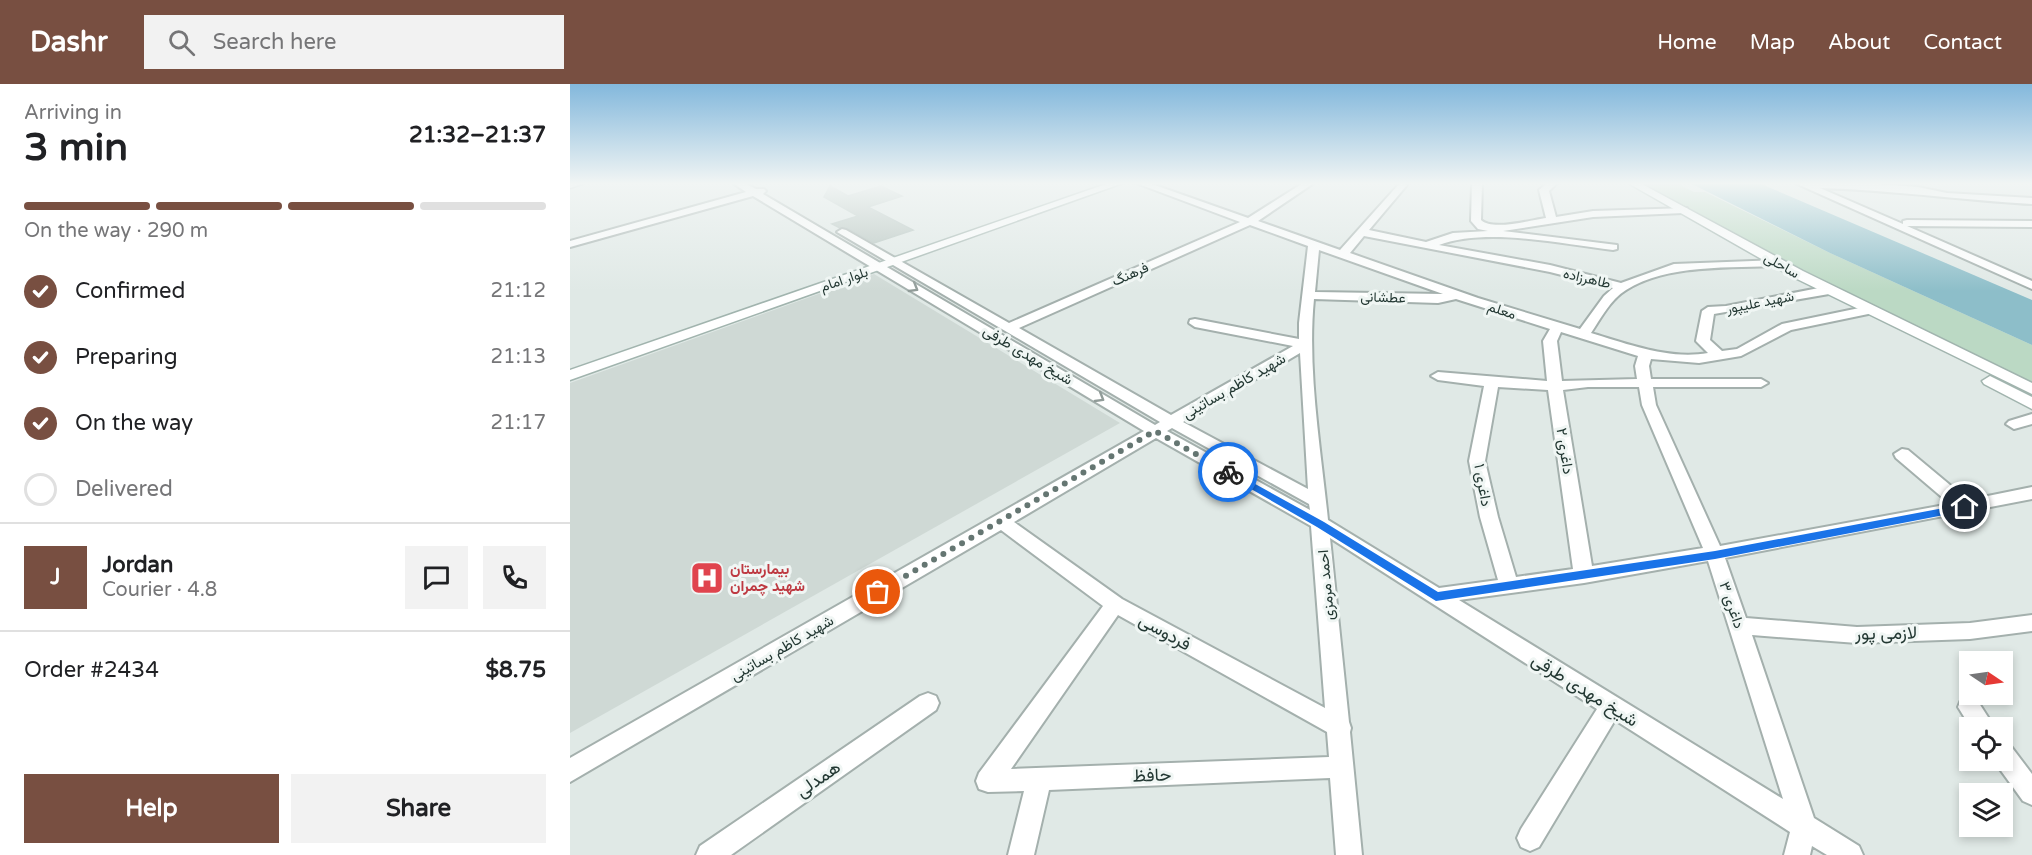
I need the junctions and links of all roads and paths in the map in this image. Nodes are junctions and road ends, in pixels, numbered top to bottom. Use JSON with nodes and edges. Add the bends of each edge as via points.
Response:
{"nodes":[{"id":1,"x":655,"y":219,"type":"edge"},
{"id":2,"x":810,"y":219,"type":"edge"},
{"id":3,"x":1001,"y":219,"type":"edge"},
{"id":4,"x":1011,"y":219,"type":"edge"},
{"id":5,"x":1244,"y":219,"type":"edge"},
{"id":6,"x":1253,"y":219,"type":"edge"},
{"id":7,"x":1373,"y":219,"type":"edge"},
{"id":8,"x":1476,"y":219,"type":"edge"},
{"id":9,"x":1564,"y":219,"type":"edge"},
{"id":10,"x":1699,"y":219,"type":"edge"},
{"id":11,"x":1886,"y":219,"type":"edge"},
{"id":12,"x":1897,"y":219,"type":"edge"},
{"id":13,"x":1250,"y":221,"type":"junction"},
{"id":14,"x":1552,"y":221,"type":"joint"},
{"id":15,"x":1907,"y":223,"type":"junction"},
{"id":16,"x":2032,"y":224,"type":"edge"},
{"id":17,"x":1362,"y":232,"type":"junction"},
{"id":18,"x":1500,"y":233,"type":"junction"},
{"id":19,"x":1314,"y":243,"type":"junction"},
{"id":20,"x":570,"y":244,"type":"edge"},
{"id":21,"x":1427,"y":246,"type":"junction"},
{"id":22,"x":1613,"y":247,"type":"dead end"},
{"id":23,"x":1343,"y":254,"type":"junction"},
{"id":24,"x":1490,"y":260,"type":"junction"},
{"id":25,"x":882,"y":262,"type":"junction"},
{"id":26,"x":1779,"y":263,"type":"junction"},
{"id":27,"x":2032,"y":276,"type":"edge"},
{"id":28,"x":2032,"y":285,"type":"edge"},
{"id":29,"x":1622,"y":287,"type":"junction"},
{"id":30,"x":1829,"y":290,"type":"junction"},
{"id":31,"x":1308,"y":295,"type":"junction"},
{"id":32,"x":1458,"y":295,"type":"junction"},
{"id":33,"x":1869,"y":310,"type":"junction"},
{"id":34,"x":1195,"y":323,"type":"dead end"},
{"id":35,"x":1009,"y":328,"type":"junction"},
{"id":36,"x":1557,"y":328,"type":"junction"},
{"id":37,"x":1582,"y":336,"type":"junction"},
{"id":38,"x":1306,"y":344,"type":"junction"},
{"id":39,"x":1646,"y":354,"type":"junction"},
{"id":40,"x":1719,"y":356,"type":"junction"},
{"id":41,"x":570,"y":365,"type":"edge"},
{"id":42,"x":570,"y":375,"type":"edge"},
{"id":43,"x":1438,"y":376,"type":"dead end"},
{"id":44,"x":1492,"y":382,"type":"junction"},
{"id":45,"x":1645,"y":382,"type":"junction"},
{"id":46,"x":1761,"y":383,"type":"dead end"},
{"id":47,"x":1555,"y":386,"type":"junction"},
{"id":48,"x":2032,"y":389,"type":"edge"},
{"id":49,"x":2032,"y":404,"type":"edge"},
{"id":50,"x":2032,"y":419,"type":"edge"},
{"id":51,"x":1172,"y":422,"type":"junction"},
{"id":52,"x":2014,"y":424,"type":"dead end"},
{"id":53,"x":1155,"y":431,"type":"junction"},
{"id":54,"x":1902,"y":454,"type":"dead end"},
{"id":55,"x":2032,"y":493,"type":"edge"},
{"id":56,"x":1319,"y":502,"type":"junction"},
{"id":57,"x":1965,"y":507,"type":"junction"},
{"id":58,"x":1000,"y":521,"type":"junction"},
{"id":59,"x":1321,"y":524,"type":"junction"},
{"id":60,"x":1715,"y":555,"type":"junction"},
{"id":61,"x":1584,"y":576,"type":"junction"},
{"id":62,"x":1509,"y":586,"type":"junction"},
{"id":63,"x":1436,"y":596,"type":"junction"},
{"id":64,"x":1114,"y":604,"type":"junction"},
{"id":65,"x":2032,"y":623,"type":"edge"},
{"id":66,"x":1740,"y":626,"type":"junction"},
{"id":67,"x":928,"y":703,"type":"dead end"},
{"id":68,"x":1611,"y":706,"type":"junction"},
{"id":69,"x":1969,"y":707,"type":"dead end"},
{"id":70,"x":1976,"y":717,"type":"edge"},
{"id":71,"x":1340,"y":728,"type":"junction"},
{"id":72,"x":1343,"y":767,"type":"junction"},
{"id":73,"x":2013,"y":768,"type":"edge"},
{"id":74,"x":570,"y":771,"type":"edge"},
{"id":75,"x":1039,"y":779,"type":"junction"},
{"id":76,"x":2032,"y":793,"type":"edge"},
{"id":77,"x":1804,"y":826,"type":"junction"},
{"id":78,"x":1530,"y":838,"type":"dead end"},
{"id":79,"x":709,"y":855,"type":"edge"},
{"id":80,"x":1021,"y":855,"type":"edge"},
{"id":81,"x":1349,"y":855,"type":"edge"},
{"id":82,"x":1797,"y":855,"type":"edge"},
{"id":83,"x":1850,"y":855,"type":"edge"}],
"edges":[{"from":1,"to":20,"type":"street"},
{"from":2,"to":25,"type":"street","name":"شیخ مهدی طرفی"},
{"from":3,"to":25,"type":"main road","name":"بلوار امام"},
{"from":4,"to":25,"type":"main road","name":"بلوار امام"},
{"from":5,"to":13,"type":"street","name":"معلم"},
{"from":6,"to":13,"type":"street","name":"فرهنگ"},
{"from":7,"to":17,"type":"street"},
{"from":8,"to":18,"type":"street","via":[[1482,227]]},
{"from":9,"to":14,"type":"street"},
{"from":10,"to":26,"type":"main road","name":"ساحلی"},
{"from":11,"to":28,"type":"street"},
{"from":12,"to":15,"type":"street"},
{"from":13,"to":19,"type":"street","name":"معلم"},
{"from":13,"to":35,"type":"street","name":"فرهنگ"},
{"from":14,"to":18,"type":"street"},
{"from":15,"to":16,"type":"street"},
{"from":15,"to":27,"type":"street"},
{"from":17,"to":21,"type":"street","name":"طاهرزاده"},
{"from":17,"to":23,"type":"street"},
{"from":18,"to":21,"type":"street","name":"طاهرزاده","via":[[1453,236]]},
{"from":18,"to":22,"type":"street","name":"طاهرزاده"},
{"from":18,"to":24,"type":"street"},
{"from":19,"to":23,"type":"street","name":"معلم"},
{"from":19,"to":31,"type":"street","name":"احمد مرمزی"},
{"from":21,"to":24,"type":"street","name":"طاهرزاده"},
{"from":23,"to":32,"type":"street","name":"معلم"},
{"from":24,"to":29,"type":"street","name":"طاهرزاده","via":[[1589,277]]},
{"from":25,"to":35,"type":"street","name":"شیخ مهدی طرفی"},
{"from":25,"to":41,"type":"main road","name":"بلوار امام"},
{"from":25,"to":42,"type":"main road","name":"بلوار امام"},
{"from":25,"to":53,"type":"street","name":"شیخ مهدی طرفی","one_way":true},
{"from":26,"to":29,"type":"street","via":[[1674,267]]},
{"from":26,"to":30,"type":"main road","name":"ساحلی"},
{"from":29,"to":37,"type":"street","name":"طاهرزاده","via":[[1608,299]]},
{"from":30,"to":33,"type":"main road","name":"ساحلی"},
{"from":30,"to":40,"type":"street","name":"شهید علیپور","via":[[1708,311],[1703,341]]},
{"from":31,"to":32,"type":"street","name":"عطشانی","via":[[1438,299]]},
{"from":31,"to":38,"type":"street","name":"احمد مرمزی"},
{"from":32,"to":36,"type":"street","name":"معلم"},
{"from":33,"to":40,"type":"street","name":"معلم","via":[[1787,327],[1741,352]]},
{"from":33,"to":48,"type":"main road","name":"ساحلی"},
{"from":33,"to":49,"type":"main road","name":"ساحلی","via":[[1871,322],[1947,357]]},
{"from":34,"to":38,"type":"street"},
{"from":35,"to":51,"type":"street","name":"شیخ مهدی طرفی"},
{"from":36,"to":37,"type":"street","name":"معلم"},
{"from":36,"to":47,"type":"street","name":"داغری ۲","via":[[1550,341]]},
{"from":37,"to":39,"type":"street","name":"معلم"},
{"from":38,"to":51,"type":"street","name":"شهید کاظم بساتینی"},
{"from":38,"to":56,"type":"street","name":"احمد مرمزی"},
{"from":39,"to":40,"type":"street","name":"معلم","via":[[1699,359]]},
{"from":39,"to":45,"type":"street","name":"داغری ۳","via":[[1642,366]]},
{"from":43,"to":44,"type":"street"},
{"from":44,"to":47,"type":"street"},
{"from":44,"to":62,"type":"street","name":"داغری ۱","via":[[1477,461]]},
{"from":45,"to":46,"type":"street"},
{"from":45,"to":47,"type":"street"},
{"from":45,"to":60,"type":"street","name":"داغری ۳","via":[[1649,405]]},
{"from":47,"to":61,"type":"street","name":"داغری ۲"},
{"from":50,"to":52,"type":"street"},
{"from":51,"to":53,"type":"street","name":"شهید کاظم بساتینی"},
{"from":51,"to":56,"type":"street","name":"شیخ مهدی طرفی"},
{"from":53,"to":58,"type":"street","name":"شهید کاظم بساتینی"},
{"from":53,"to":59,"type":"street","name":"شیخ مهدی طرفی"},
{"from":54,"to":57,"type":"street"},
{"from":55,"to":57,"type":"street"},
{"from":56,"to":59,"type":"street","name":"احمد مرمزی"},
{"from":57,"to":60,"type":"street"},
{"from":58,"to":64,"type":"street","name":"فردوسی"},
{"from":58,"to":74,"type":"street","name":"شهید کاظم بساتینی"},
{"from":59,"to":63,"type":"street","name":"شیخ مهدی طرقی"},
{"from":59,"to":71,"type":"street","name":"احمد مرمزی"},
{"from":60,"to":61,"type":"street"},
{"from":60,"to":66,"type":"street","name":"داغری ۳"},
{"from":61,"to":62,"type":"street"},
{"from":62,"to":63,"type":"street"},
{"from":63,"to":68,"type":"street","name":"شیخ مهدی طرقی"},
{"from":64,"to":71,"type":"street","name":"فردوسی"},
{"from":64,"to":75,"type":"street","name":"حافظ","via":[[988,781]]},
{"from":65,"to":66,"type":"street","name":"لازمی پور","via":[[1970,631],[1857,635]]},
{"from":66,"to":77,"type":"street","name":"داغری ۳"},
{"from":67,"to":79,"type":"street","name":"همدلی"},
{"from":68,"to":77,"type":"street","name":"شیخ مهدی طرقی"},
{"from":68,"to":78,"type":"street"},
{"from":69,"to":70,"type":"street"},
{"from":71,"to":72,"type":"street","name":"احمد مرمزی"},
{"from":72,"to":75,"type":"street","name":"حافظ"},
{"from":72,"to":81,"type":"street","name":"احمد مرمزی"},
{"from":73,"to":76,"type":"street"},
{"from":75,"to":80,"type":"street"},
{"from":77,"to":82,"type":"street"},
{"from":77,"to":83,"type":"street","name":"شیخ مهدی طرقی"}]}
